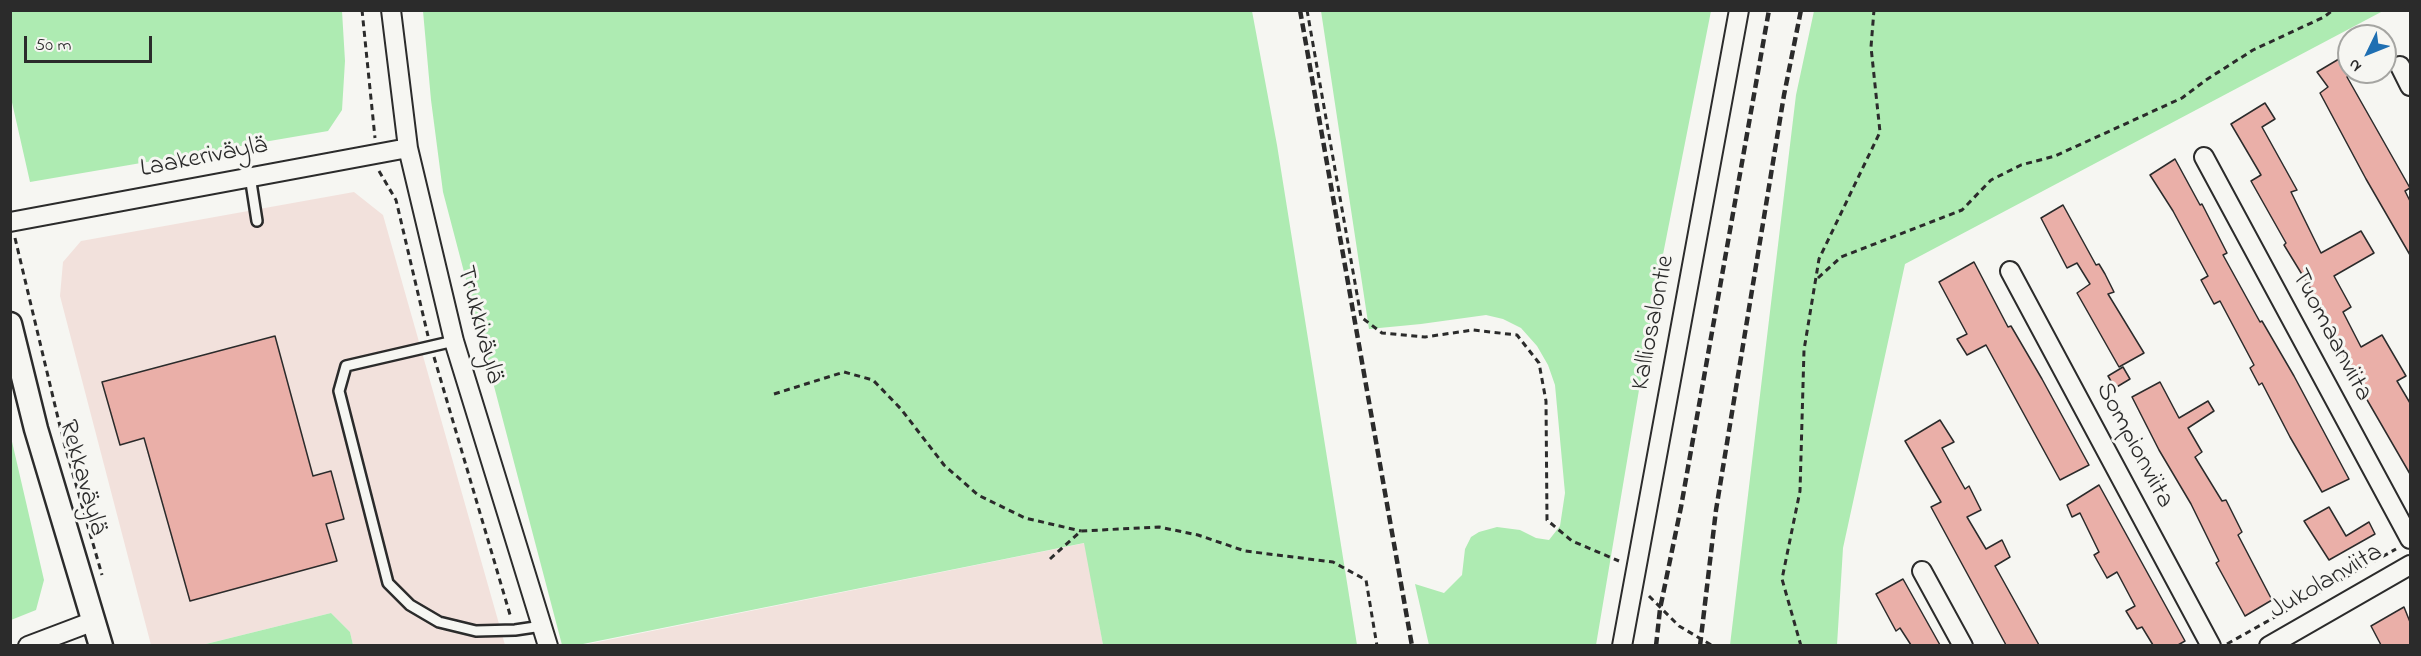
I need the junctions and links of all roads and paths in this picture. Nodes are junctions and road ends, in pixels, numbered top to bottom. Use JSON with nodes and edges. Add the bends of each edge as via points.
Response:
{"nodes":[{"id":1,"x":362,"y":10,"type":"edge"},
{"id":2,"x":391,"y":10,"type":"edge"},
{"id":3,"x":1307,"y":10,"type":"edge"},
{"id":4,"x":1739,"y":10,"type":"edge"},
{"id":5,"x":1874,"y":10,"type":"edge"},
{"id":6,"x":2333,"y":10,"type":"edge"},
{"id":7,"x":2400,"y":66,"type":"dead end"},
{"id":8,"x":2410,"y":86,"type":"edge"},
{"id":9,"x":408,"y":148,"type":"junction"},
{"id":10,"x":377,"y":152,"type":"junction"},
{"id":11,"x":2204,"y":158,"type":"dead end"},
{"id":12,"x":250,"y":176,"type":"junction"},
{"id":13,"x":257,"y":221,"type":"dead end"},
{"id":14,"x":11,"y":222,"type":"edge"},
{"id":15,"x":2010,"y":271,"type":"dead end"},
{"id":16,"x":1816,"y":279,"type":"junction"},
{"id":17,"x":10,"y":324,"type":"edge"},
{"id":18,"x":454,"y":341,"type":"junction"},
{"id":19,"x":431,"y":347,"type":"junction"},
{"id":20,"x":774,"y":394,"type":"dead end"},
{"id":21,"x":1081,"y":531,"type":"junction"},
{"id":22,"x":2405,"y":543,"type":"edge"},
{"id":23,"x":1050,"y":559,"type":"dead end"},
{"id":24,"x":2410,"y":565,"type":"edge"},
{"id":25,"x":1635,"y":568,"type":"junction"},
{"id":26,"x":1923,"y":571,"type":"dead end"},
{"id":27,"x":105,"y":584,"type":"dead end"},
{"id":28,"x":94,"y":621,"type":"junction"},
{"id":29,"x":542,"y":626,"type":"junction"},
{"id":30,"x":515,"y":630,"type":"junction"},
{"id":31,"x":28,"y":645,"type":"edge"},
{"id":32,"x":101,"y":645,"type":"edge"},
{"id":33,"x":548,"y":645,"type":"edge"},
{"id":34,"x":1377,"y":645,"type":"edge"},
{"id":35,"x":1622,"y":645,"type":"edge"},
{"id":36,"x":1713,"y":645,"type":"edge"},
{"id":37,"x":1801,"y":645,"type":"edge"},
{"id":38,"x":1963,"y":645,"type":"edge"},
{"id":39,"x":2211,"y":645,"type":"edge"},
{"id":40,"x":2224,"y":645,"type":"edge"},
{"id":41,"x":2269,"y":645,"type":"edge"}],
"edges":[{"from":1,"to":10,"type":"path"},
{"from":2,"to":9,"type":"street","name":"Trukkiväylä"},
{"from":3,"to":25,"type":"path","via":[[1361,317],[1382,333],[1425,337],[1473,330],[1517,335],[1539,363],[1546,401],[1547,520],[1572,541]]},
{"from":4,"to":25,"type":"street","name":"Kalliosalontie"},
{"from":5,"to":16,"type":"path","via":[[1871,47],[1880,132],[1819,259]]},
{"from":6,"to":16,"type":"path","via":[[2253,50],[2182,98],[2055,156],[2021,165],[1991,180],[1962,210],[1841,257]]},
{"from":7,"to":8,"type":"street"},
{"from":9,"to":10,"type":"street","name":"Laakeriväylä"},
{"from":9,"to":18,"type":"street","name":"Trukkiväylä"},
{"from":10,"to":12,"type":"street","name":"Laakeriväylä"},
{"from":10,"to":19,"type":"path","via":[[380,176],[396,200]]},
{"from":11,"to":22,"type":"street","name":"Tuomaanviita"},
{"from":12,"to":13,"type":"lane"},
{"from":12,"to":14,"type":"street","name":"Laakeriväylä"},
{"from":14,"to":27,"type":"path","via":[[63,439]]},
{"from":15,"to":39,"type":"street","name":"Sompionviita"},
{"from":16,"to":37,"type":"path","via":[[1804,350],[1800,491],[1782,579]]},
{"from":17,"to":28,"type":"street","name":"Rekkaväylä","via":[[36,429]]},
{"from":18,"to":19,"type":"lane"},
{"from":18,"to":29,"type":"street","name":"Trukkiväylä"},
{"from":19,"to":30,"type":"path"},
{"from":19,"to":30,"type":"lane","via":[[346,366],[339,391],[388,583],[410,605],[439,622],[476,631]]},
{"from":20,"to":21,"type":"path","via":[[844,372],[873,380],[944,465],[978,495],[1025,518]]},
{"from":21,"to":23,"type":"path"},
{"from":21,"to":34,"type":"path","via":[[1159,527],[1245,550],[1334,562],[1366,580]]},
{"from":22,"to":40,"type":"path"},
{"from":24,"to":41,"type":"street","name":"Jukolanviita"},
{"from":25,"to":35,"type":"street","name":"Kalliosalontie"},
{"from":25,"to":36,"type":"path","via":[[1660,609],[1679,626]]},
{"from":26,"to":38,"type":"street"},
{"from":28,"to":31,"type":"street"},
{"from":28,"to":32,"type":"street","name":"Rekkaväylä"},
{"from":29,"to":30,"type":"lane"},
{"from":29,"to":33,"type":"street","name":"Trukkiväylä"}]}
